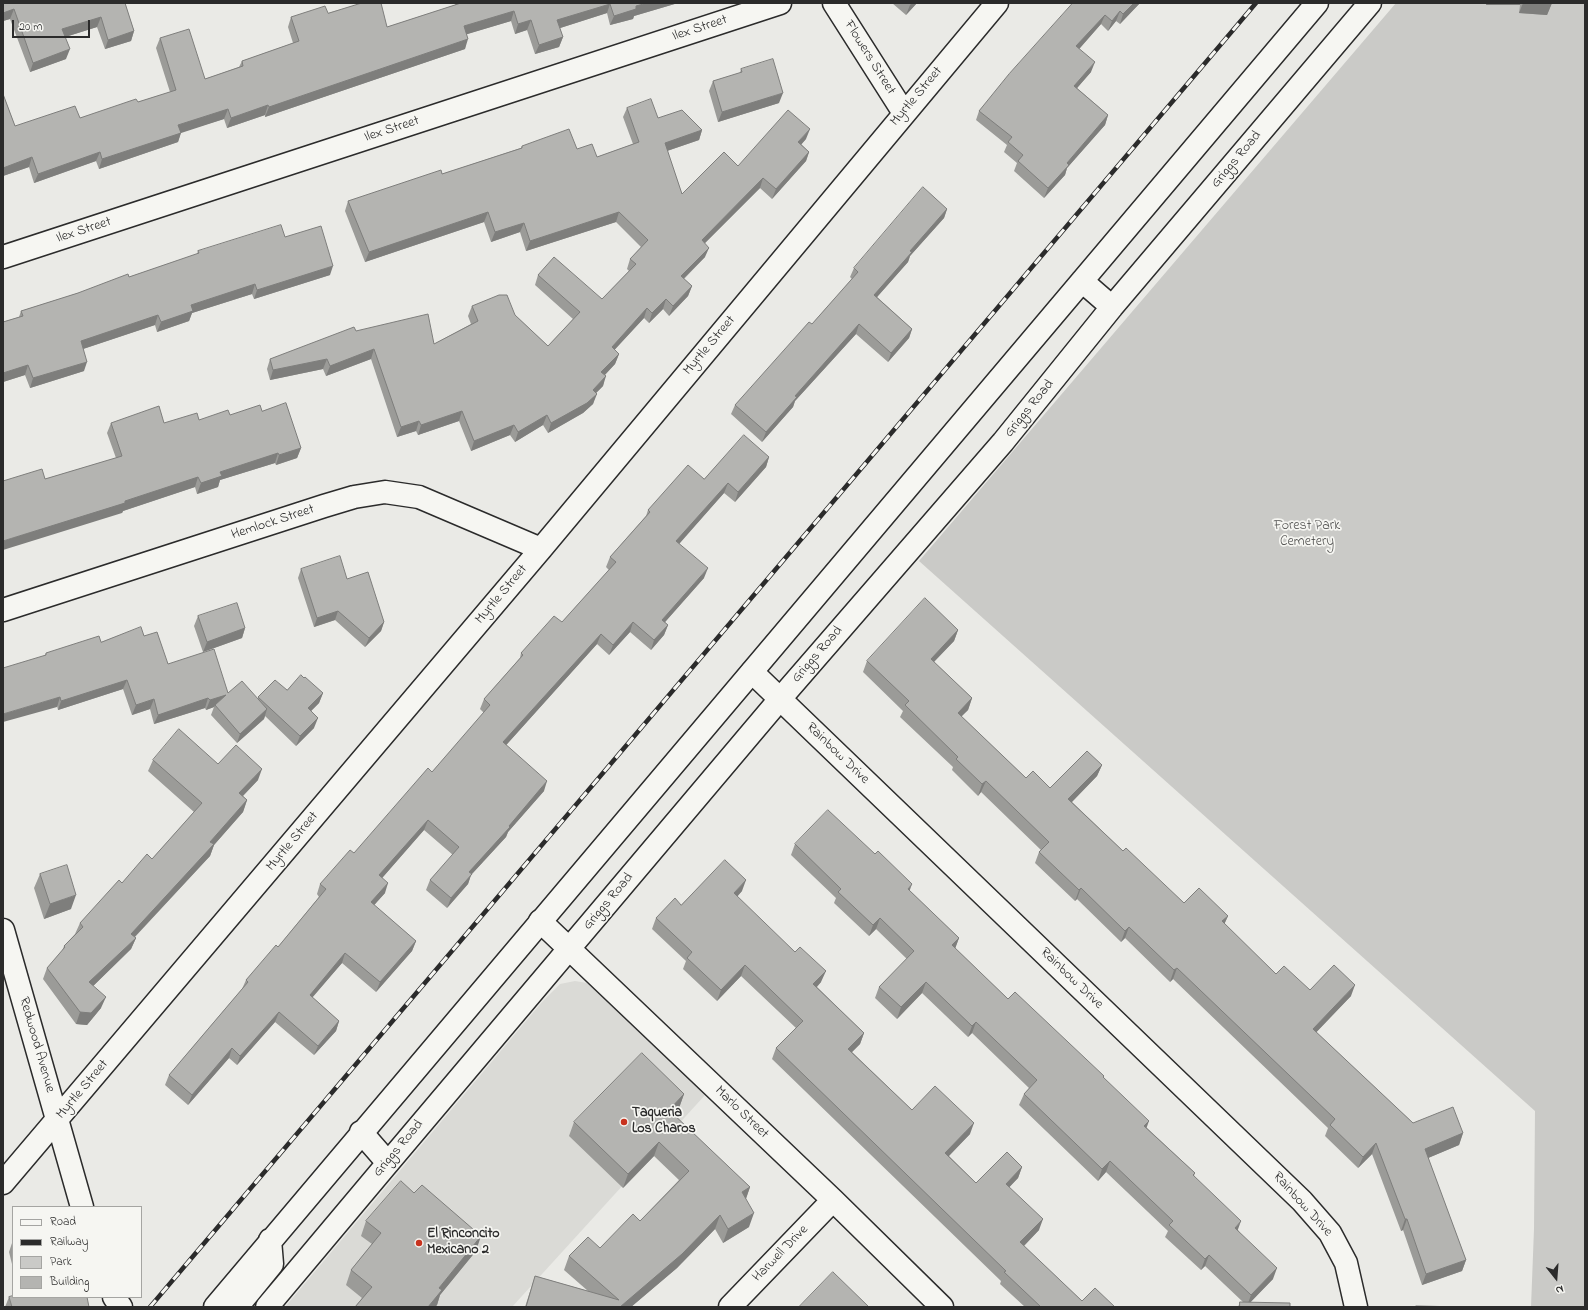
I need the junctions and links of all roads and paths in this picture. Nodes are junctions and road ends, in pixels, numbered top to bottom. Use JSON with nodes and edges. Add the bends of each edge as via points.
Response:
{"nodes":[{"id":1,"x":780,"y":3,"type":"edge"},
{"id":2,"x":834,"y":3,"type":"edge"},
{"id":3,"x":997,"y":3,"type":"edge"},
{"id":4,"x":1317,"y":3,"type":"edge"},
{"id":5,"x":1370,"y":3,"type":"edge"},
{"id":6,"x":904,"y":113,"type":"junction"},
{"id":7,"x":3,"y":257,"type":"edge"},
{"id":8,"x":1082,"y":281,"type":"junction"},
{"id":9,"x":1112,"y":307,"type":"junction"},
{"id":10,"x":541,"y":549,"type":"junction"},
{"id":11,"x":3,"y":610,"type":"edge"},
{"id":12,"x":752,"y":672,"type":"junction"},
{"id":13,"x":780,"y":699,"type":"junction"},
{"id":14,"x":540,"y":921,"type":"junction"},
{"id":15,"x":3,"y":930,"type":"edge"},
{"id":16,"x":569,"y":949,"type":"junction"},
{"id":17,"x":57,"y":1120,"type":"junction"},
{"id":18,"x":361,"y":1132,"type":"junction"},
{"id":19,"x":388,"y":1162,"type":"junction"},
{"id":20,"x":3,"y":1183,"type":"edge"},
{"id":21,"x":833,"y":1200,"type":"junction"},
{"id":22,"x":82,"y":1206,"type":"edge"},
{"id":23,"x":270,"y":1240,"type":"junction"},
{"id":24,"x":115,"y":1298,"type":"edge"},
{"id":25,"x":121,"y":1307,"type":"edge"},
{"id":26,"x":214,"y":1307,"type":"edge"},
{"id":27,"x":237,"y":1307,"type":"edge"},
{"id":28,"x":267,"y":1307,"type":"edge"},
{"id":29,"x":730,"y":1307,"type":"edge"},
{"id":30,"x":942,"y":1307,"type":"edge"},
{"id":31,"x":1356,"y":1307,"type":"edge"}],
"edges":[{"from":1,"to":7,"type":"street","name":"Ilex Street"},
{"from":2,"to":6,"type":"street","name":"Flowers Street"},
{"from":3,"to":6,"type":"street","name":"Myrtle Street"},
{"from":4,"to":8,"type":"street"},
{"from":5,"to":9,"type":"street","name":"Griggs Road"},
{"from":6,"to":10,"type":"street","name":"Myrtle Street"},
{"from":8,"to":9,"type":"street"},
{"from":8,"to":12,"type":"street"},
{"from":9,"to":13,"type":"street","name":"Griggs Road","via":[[1004,442]]},
{"from":10,"to":11,"type":"street","name":"Hemlock Street","via":[[419,497],[385,492],[354,497],[324,506]]},
{"from":10,"to":17,"type":"street","name":"Myrtle Street"},
{"from":12,"to":13,"type":"street","name":"Rainbow Drive"},
{"from":12,"to":14,"type":"street"},
{"from":13,"to":16,"type":"street","name":"Griggs Road"},
{"from":13,"to":31,"type":"street","name":"Rainbow Drive","via":[[1302,1201],[1330,1233],[1346,1263]]},
{"from":14,"to":16,"type":"street","name":"Marlo Street"},
{"from":14,"to":18,"type":"street"},
{"from":15,"to":17,"type":"street","name":"Redwood Avenue"},
{"from":16,"to":19,"type":"street","name":"Griggs Road"},
{"from":16,"to":21,"type":"street","name":"Marlo Street"},
{"from":17,"to":20,"type":"street","name":"Myrtle Street"},
{"from":17,"to":22,"type":"street","name":"Redwood Avenue"},
{"from":18,"to":19,"type":"street"},
{"from":18,"to":23,"type":"street"},
{"from":19,"to":28,"type":"street","name":"Griggs Road"},
{"from":21,"to":29,"type":"street","name":"Harwell Drive"},
{"from":21,"to":30,"type":"street","name":"Marlo Street"},
{"from":23,"to":26,"type":"street"},
{"from":23,"to":27,"type":"street","via":[[272,1264]]},
{"from":24,"to":25,"type":"street"}]}
